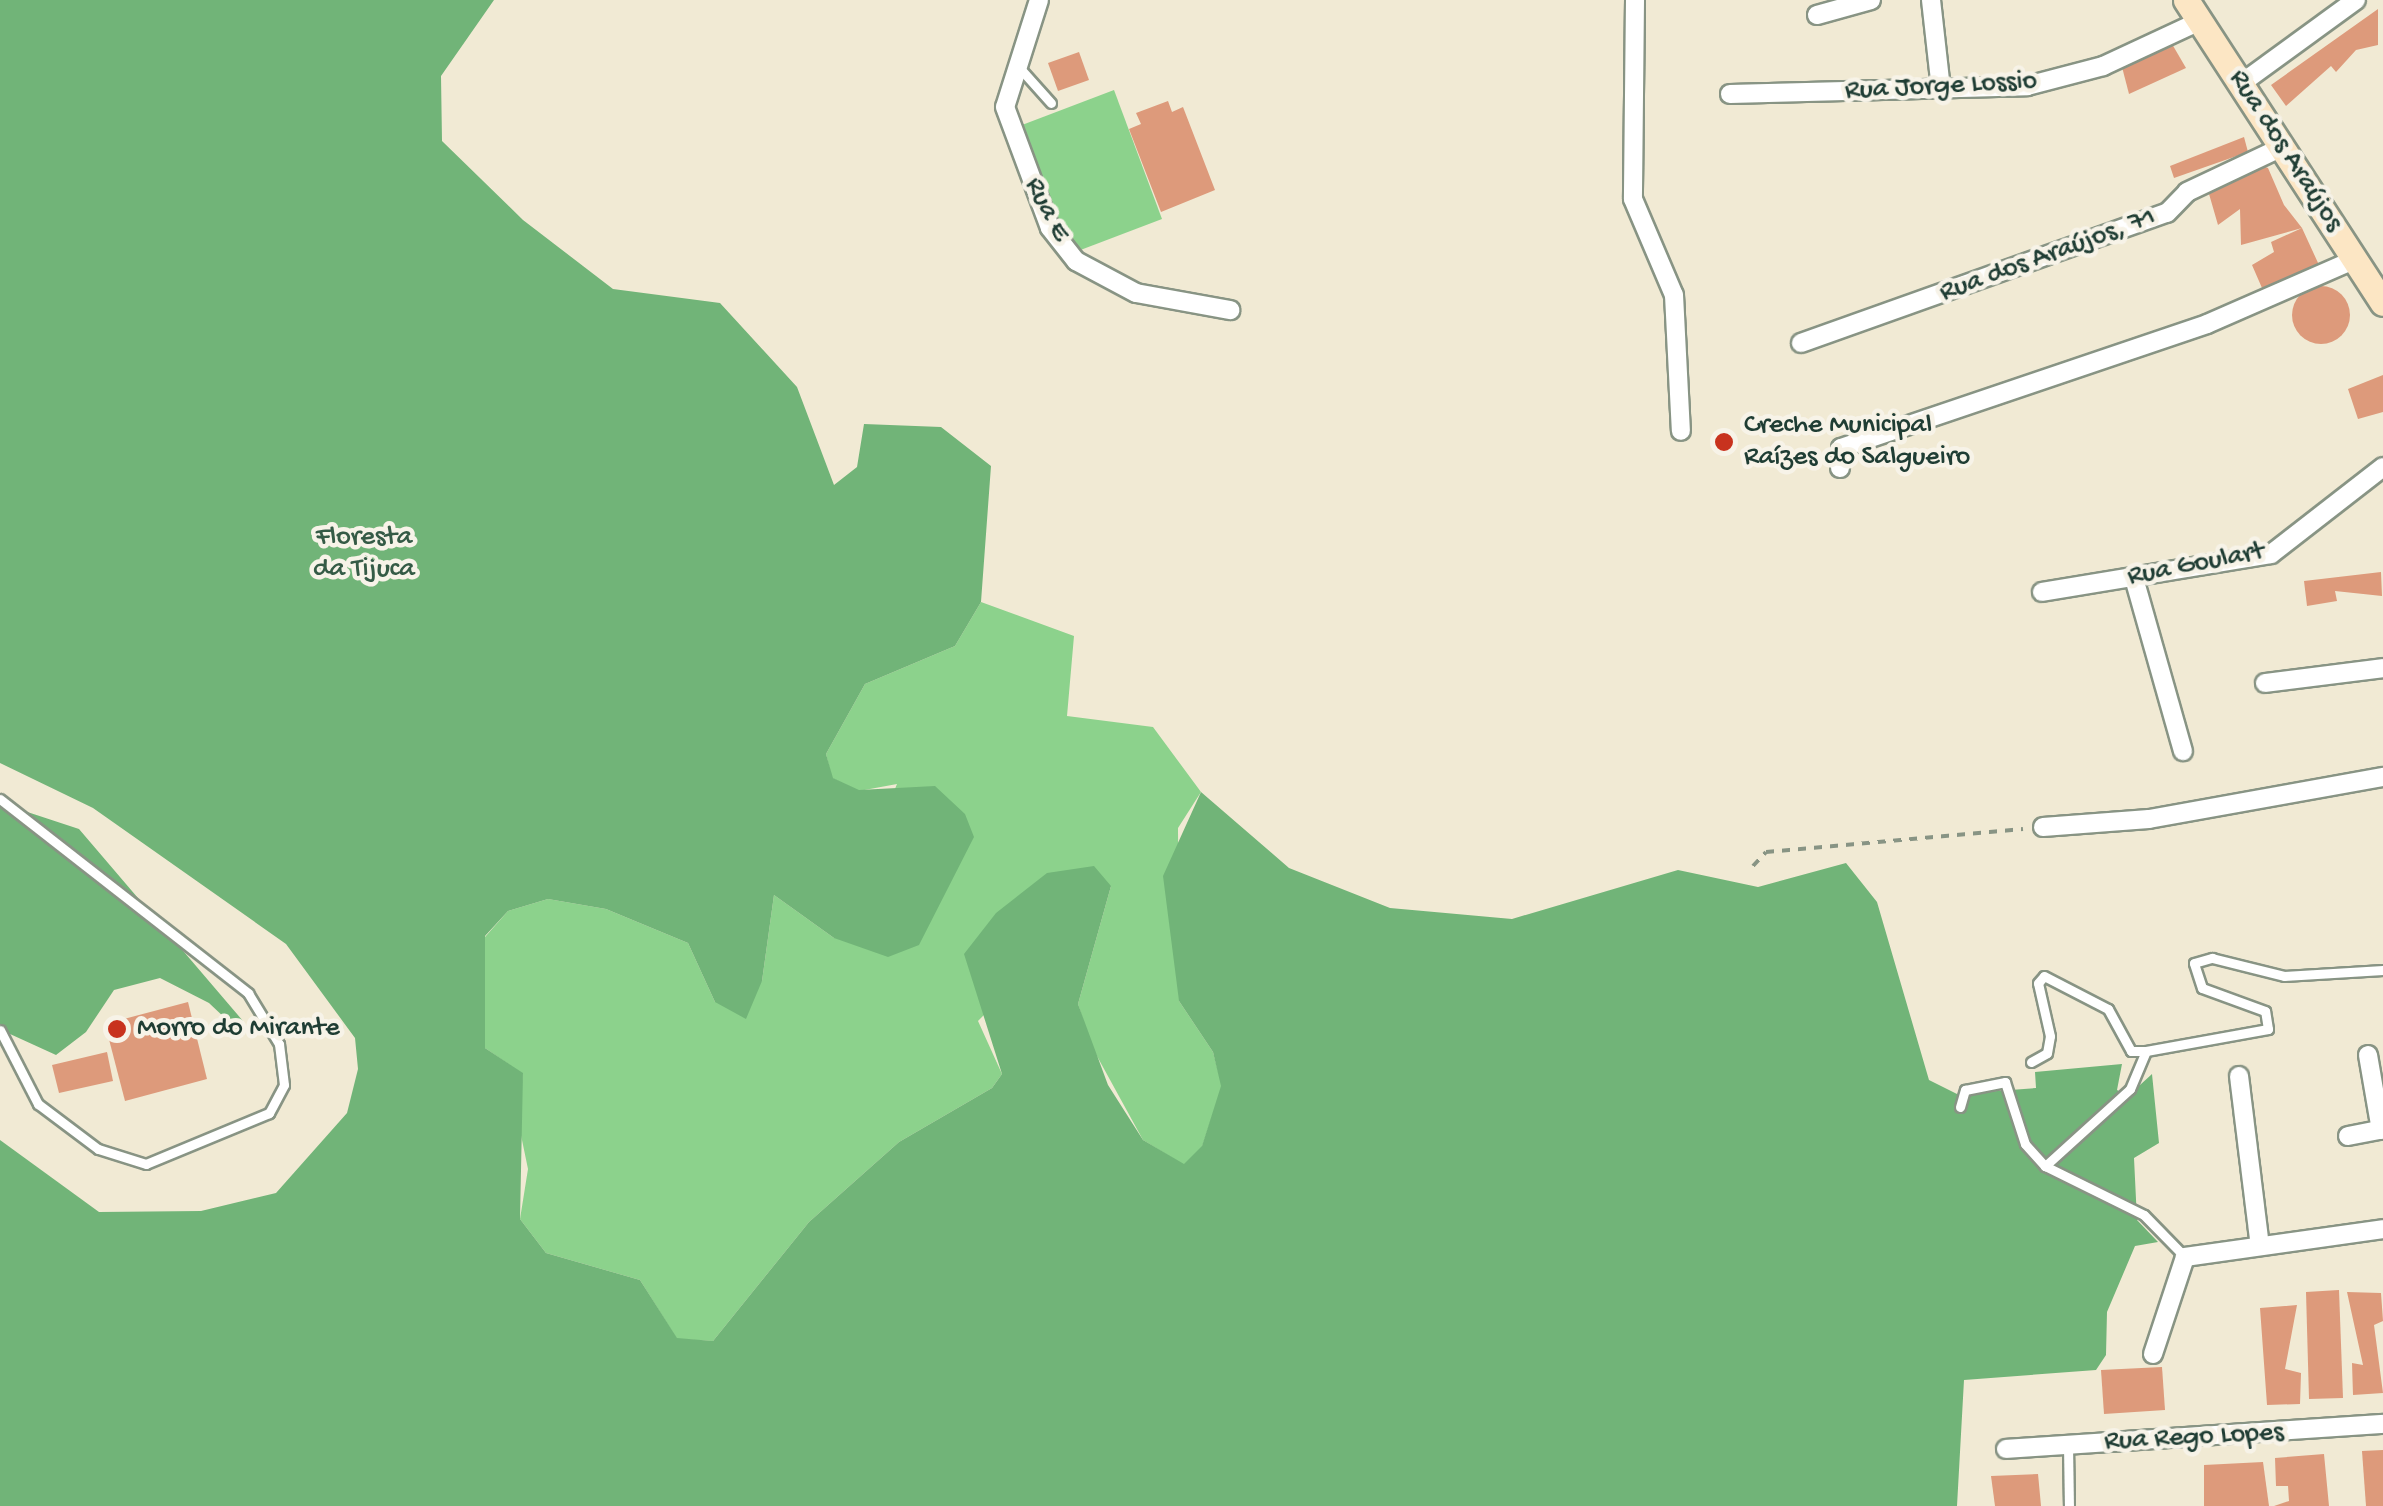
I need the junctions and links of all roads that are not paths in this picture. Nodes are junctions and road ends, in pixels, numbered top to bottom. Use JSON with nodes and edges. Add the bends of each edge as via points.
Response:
{"nodes":[{"id":1,"x":1039,"y":0,"type":"edge"},
{"id":2,"x":1634,"y":0,"type":"edge"},
{"id":3,"x":1871,"y":0,"type":"edge"},
{"id":4,"x":1931,"y":0,"type":"edge"},
{"id":5,"x":2356,"y":0,"type":"edge"},
{"id":6,"x":2193,"y":10,"type":"edge"},
{"id":7,"x":1817,"y":15,"type":"dead end"},
{"id":8,"x":1015,"y":64,"type":"junction"},
{"id":9,"x":2242,"y":83,"type":"junction"},
{"id":10,"x":1941,"y":89,"type":"junction"},
{"id":11,"x":1730,"y":94,"type":"dead end"},
{"id":12,"x":1051,"y":104,"type":"dead end"},
{"id":13,"x":2282,"y":147,"type":"junction"},
{"id":14,"x":2356,"y":259,"type":"junction"},
{"id":15,"x":2383,"y":303,"type":"edge"},
{"id":16,"x":1230,"y":310,"type":"dead end"},
{"id":17,"x":1801,"y":343,"type":"dead end"},
{"id":18,"x":1681,"y":431,"type":"dead end"},
{"id":19,"x":2383,"y":467,"type":"edge"},
{"id":20,"x":1840,"y":468,"type":"dead end"},
{"id":21,"x":2134,"y":578,"type":"junction"},
{"id":22,"x":2042,"y":592,"type":"dead end"},
{"id":23,"x":2383,"y":668,"type":"edge"},
{"id":24,"x":2265,"y":683,"type":"dead end"},
{"id":25,"x":2183,"y":751,"type":"dead end"},
{"id":26,"x":2383,"y":777,"type":"edge"},
{"id":27,"x":0,"y":799,"type":"edge"},
{"id":28,"x":2043,"y":827,"type":"road end"},
{"id":29,"x":2383,"y":970,"type":"edge"},
{"id":30,"x":0,"y":1030,"type":"edge"},
{"id":31,"x":2146,"y":1051,"type":"junction"},
{"id":32,"x":2368,"y":1054,"type":"dead end"},
{"id":33,"x":2031,"y":1062,"type":"dead end"},
{"id":34,"x":2239,"y":1076,"type":"dead end"},
{"id":35,"x":1960,"y":1107,"type":"dead end"},
{"id":36,"x":2382,"y":1130,"type":"edge"},
{"id":37,"x":2348,"y":1136,"type":"dead end"},
{"id":38,"x":2046,"y":1166,"type":"junction"},
{"id":39,"x":2383,"y":1230,"type":"edge"},
{"id":40,"x":2258,"y":1240,"type":"junction"},
{"id":41,"x":2185,"y":1257,"type":"junction"},
{"id":42,"x":2154,"y":1354,"type":"dead end"},
{"id":43,"x":2383,"y":1424,"type":"edge"},
{"id":44,"x":2068,"y":1445,"type":"junction"},
{"id":45,"x":2006,"y":1448,"type":"dead end"},
{"id":46,"x":2069,"y":1506,"type":"edge"}],
"edges":[{"from":1,"to":8,"type":"street","name":"Rua E"},
{"from":2,"to":18,"type":"street","via":[[1633,199],[1674,295]]},
{"from":3,"to":7,"type":"street"},
{"from":4,"to":10,"type":"street"},
{"from":5,"to":9,"type":"street"},
{"from":6,"to":9,"type":"street","name":"Rua dos Araújos"},
{"from":6,"to":10,"type":"street","name":"Rua Jorge Lossio","via":[[2068,78]]},
{"from":8,"to":12,"type":"lane"},
{"from":8,"to":16,"type":"street","name":"Rua E","via":[[1009,129],[1062,248],[1158,302]]},
{"from":9,"to":13,"type":"street","name":"Rua dos Araújos"},
{"from":10,"to":11,"type":"street","name":"Rua Jorge Lossio"},
{"from":13,"to":14,"type":"street","name":"Rua dos Araújos"},
{"from":13,"to":17,"type":"street","name":"Rua dos Araújos, 71","via":[[2186,192],[2167,213]]},
{"from":14,"to":15,"type":"street","name":"Rua dos Araújos"},
{"from":14,"to":20,"type":"street","via":[[2208,324],[1841,448]]},
{"from":19,"to":21,"type":"street","name":"Rua Goulart","via":[[2272,554]]},
{"from":21,"to":22,"type":"street","name":"Rua Goulart"},
{"from":21,"to":25,"type":"street"},
{"from":23,"to":24,"type":"street"},
{"from":26,"to":28,"type":"street","via":[[2150,819]]},
{"from":27,"to":30,"type":"lane","via":[[248,993],[279,1044],[284,1084],[269,1113],[146,1164],[98,1149],[38,1104]]},
{"from":29,"to":31,"type":"lane","via":[[2284,976],[2212,958],[2194,963],[2202,988],[2265,1011],[2268,1029]]},
{"from":31,"to":33,"type":"lane","via":[[2130,1051],[2108,1008],[2044,976],[2038,983],[2050,1036],[2047,1054]]},
{"from":31,"to":38,"type":"lane","via":[[2130,1089]]},
{"from":32,"to":36,"type":"street"},
{"from":34,"to":40,"type":"street"},
{"from":35,"to":38,"type":"lane","via":[[1977,1083],[2005,1082],[2025,1144]]},
{"from":36,"to":37,"type":"street"},
{"from":38,"to":41,"type":"lane","via":[[2144,1216]]},
{"from":39,"to":40,"type":"street"},
{"from":40,"to":41,"type":"street"},
{"from":41,"to":42,"type":"street"},
{"from":43,"to":44,"type":"street","name":"Rua Rego Lopes"},
{"from":44,"to":45,"type":"street","name":"Rua Rego Lopes"},
{"from":44,"to":46,"type":"lane"}]}
